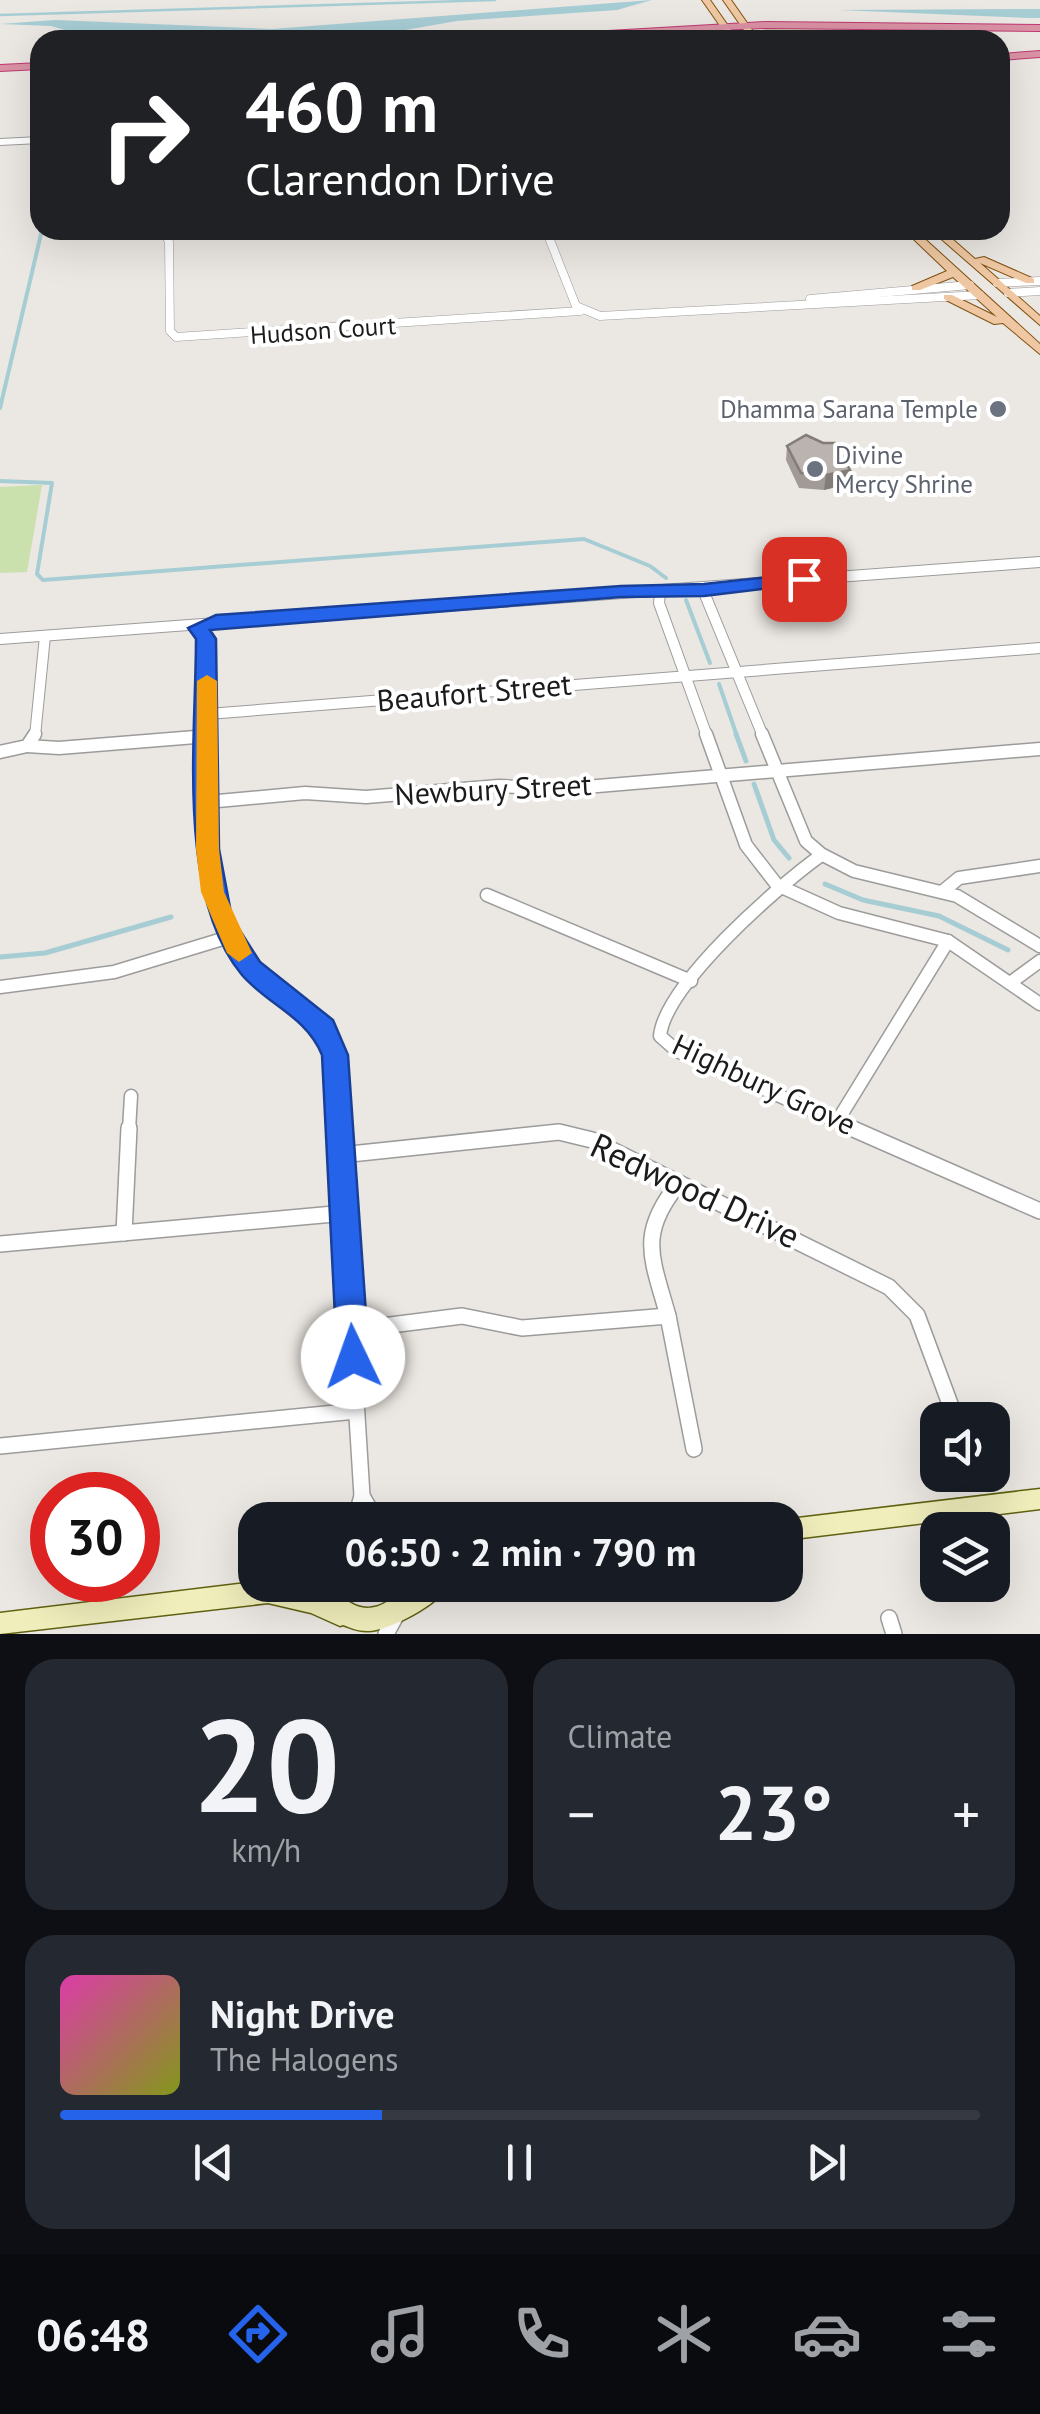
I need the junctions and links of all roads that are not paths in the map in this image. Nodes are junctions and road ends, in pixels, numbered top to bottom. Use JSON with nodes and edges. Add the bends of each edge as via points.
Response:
{"nodes":[{"id":1,"x":707,"y":1,"type":"edge"},
{"id":2,"x":728,"y":1,"type":"edge"},
{"id":3,"x":736,"y":13,"type":"junction"},
{"id":4,"x":723,"y":23,"type":"junction"},
{"id":5,"x":813,"y":24,"type":"junction"},
{"id":6,"x":744,"y":26,"type":"junction"},
{"id":7,"x":644,"y":30,"type":"edge"},
{"id":8,"x":727,"y":30,"type":"edge"},
{"id":9,"x":747,"y":30,"type":"edge"},
{"id":10,"x":1008,"y":30,"type":"edge"},
{"id":11,"x":1010,"y":30,"type":"edge"},
{"id":12,"x":1040,"y":31,"type":"edge"},
{"id":13,"x":1010,"y":33,"type":"edge"},
{"id":14,"x":1040,"y":44,"type":"edge"},
{"id":15,"x":1010,"y":45,"type":"edge"},
{"id":16,"x":1040,"y":54,"type":"edge"},
{"id":17,"x":0,"y":55,"type":"edge"},
{"id":18,"x":30,"y":55,"type":"edge"},
{"id":19,"x":1010,"y":56,"type":"edge"},
{"id":20,"x":30,"y":66,"type":"edge"},
{"id":21,"x":0,"y":67,"type":"edge"},
{"id":22,"x":30,"y":140,"type":"edge"},
{"id":23,"x":0,"y":142,"type":"edge"},
{"id":24,"x":168,"y":240,"type":"edge"},
{"id":25,"x":550,"y":240,"type":"edge"},
{"id":26,"x":919,"y":240,"type":"edge"},
{"id":27,"x":948,"y":240,"type":"edge"},
{"id":28,"x":953,"y":240,"type":"edge"},
{"id":29,"x":956,"y":272,"type":"junction"},
{"id":30,"x":1035,"y":281,"type":"edge"},
{"id":31,"x":997,"y":283,"type":"junction"},
{"id":32,"x":916,"y":288,"type":"junction"},
{"id":33,"x":975,"y":290,"type":"junction"},
{"id":34,"x":1008,"y":293,"type":"junction"},
{"id":35,"x":1040,"y":294,"type":"edge"},
{"id":36,"x":948,"y":296,"type":"junction"},
{"id":37,"x":1025,"y":308,"type":"junction"},
{"id":38,"x":731,"y":309,"type":"junction"},
{"id":39,"x":580,"y":310,"type":"junction"},
{"id":40,"x":1040,"y":322,"type":"edge"},
{"id":41,"x":1029,"y":340,"type":"junction"},
{"id":42,"x":1040,"y":350,"type":"edge"},
{"id":43,"x":1040,"y":562,"type":"edge"},
{"id":44,"x":704,"y":590,"type":"junction"},
{"id":45,"x":660,"y":593,"type":"junction"},
{"id":46,"x":198,"y":628,"type":"junction"},
{"id":47,"x":46,"y":636,"type":"junction"},
{"id":48,"x":0,"y":639,"type":"edge"},
{"id":49,"x":1040,"y":648,"type":"edge"},
{"id":50,"x":740,"y":672,"type":"junction"},
{"id":51,"x":686,"y":676,"type":"junction"},
{"id":52,"x":208,"y":714,"type":"junction"},
{"id":53,"x":208,"y":736,"type":"junction"},
{"id":54,"x":27,"y":746,"type":"junction"},
{"id":55,"x":1040,"y":749,"type":"edge"},
{"id":56,"x":0,"y":752,"type":"edge"},
{"id":57,"x":778,"y":770,"type":"junction"},
{"id":58,"x":721,"y":775,"type":"junction"},
{"id":59,"x":207,"y":802,"type":"junction"},
{"id":60,"x":820,"y":856,"type":"junction"},
{"id":61,"x":1040,"y":866,"type":"edge"},
{"id":62,"x":777,"y":885,"type":"junction"},
{"id":63,"x":942,"y":892,"type":"junction"},
{"id":64,"x":487,"y":895,"type":"dead end"},
{"id":65,"x":229,"y":938,"type":"junction"},
{"id":66,"x":948,"y":941,"type":"junction"},
{"id":67,"x":1040,"y":946,"type":"edge"},
{"id":68,"x":1040,"y":961,"type":"edge"},
{"id":69,"x":691,"y":982,"type":"junction"},
{"id":70,"x":1010,"y":983,"type":"junction"},
{"id":71,"x":0,"y":987,"type":"edge"},
{"id":72,"x":1040,"y":1004,"type":"edge"},
{"id":73,"x":131,"y":1096,"type":"dead end"},
{"id":74,"x":838,"y":1120,"type":"junction"},
{"id":75,"x":341,"y":1154,"type":"junction"},
{"id":76,"x":680,"y":1183,"type":"junction"},
{"id":77,"x":1040,"y":1211,"type":"edge"},
{"id":78,"x":345,"y":1213,"type":"junction"},
{"id":79,"x":124,"y":1233,"type":"junction"},
{"id":80,"x":0,"y":1244,"type":"edge"},
{"id":81,"x":668,"y":1316,"type":"junction"},
{"id":82,"x":351,"y":1330,"type":"junction"},
{"id":83,"x":949,"y":1402,"type":"edge"},
{"id":84,"x":356,"y":1411,"type":"junction"},
{"id":85,"x":0,"y":1446,"type":"edge"},
{"id":86,"x":694,"y":1449,"type":"dead end"},
{"id":87,"x":362,"y":1496,"type":"junction"},
{"id":88,"x":1040,"y":1498,"type":"edge"},
{"id":89,"x":360,"y":1502,"type":"edge"},
{"id":90,"x":366,"y":1502,"type":"edge"},
{"id":91,"x":803,"y":1527,"type":"edge"},
{"id":92,"x":238,"y":1594,"type":"edge"},
{"id":93,"x":314,"y":1602,"type":"edge"},
{"id":94,"x":333,"y":1602,"type":"edge"},
{"id":95,"x":405,"y":1602,"type":"edge"},
{"id":96,"x":413,"y":1602,"type":"edge"},
{"id":97,"x":400,"y":1611,"type":"junction"},
{"id":98,"x":0,"y":1624,"type":"edge"},
{"id":99,"x":353,"y":1624,"type":"edge"},
{"id":100,"x":386,"y":1634,"type":"edge"}],
"edges":[{"from":1,"to":4,"type":"main road"},
{"from":2,"to":3,"type":"main road"},
{"from":3,"to":5,"type":"highway"},
{"from":3,"to":6,"type":"main road"},
{"from":4,"to":6,"type":"highway"},
{"from":4,"to":7,"type":"highway"},
{"from":4,"to":8,"type":"main road"},
{"from":5,"to":6,"type":"highway"},
{"from":5,"to":10,"type":"highway"},
{"from":6,"to":9,"type":"main road"},
{"from":11,"to":12,"type":"highway"},
{"from":12,"to":13,"type":"highway"},
{"from":14,"to":15,"type":"highway"},
{"from":16,"to":19,"type":"highway"},
{"from":17,"to":18,"type":"highway"},
{"from":20,"to":21,"type":"highway"},
{"from":22,"to":23,"type":"street"},
{"from":24,"to":39,"type":"street","name":"Hudson Court","via":[[170,331],[176,336]]},
{"from":25,"to":39,"type":"street"},
{"from":26,"to":29,"type":"main road"},
{"from":27,"to":31,"type":"main road"},
{"from":28,"to":30,"type":"main road"},
{"from":29,"to":32,"type":"main road"},
{"from":29,"to":33,"type":"main road"},
{"from":30,"to":31,"type":"street"},
{"from":31,"to":33,"type":"main road"},
{"from":31,"to":34,"type":"main road"},
{"from":32,"to":33,"type":"street"},
{"from":32,"to":38,"type":"street"},
{"from":33,"to":34,"type":"main road"},
{"from":33,"to":36,"type":"street"},
{"from":33,"to":41,"type":"main road"},
{"from":34,"to":35,"type":"street"},
{"from":34,"to":37,"type":"main road"},
{"from":35,"to":37,"type":"main road"},
{"from":36,"to":38,"type":"street"},
{"from":36,"to":41,"type":"main road"},
{"from":37,"to":40,"type":"main road"},
{"from":38,"to":39,"type":"street","via":[[614,316]]},
{"from":41,"to":42,"type":"main road"},
{"from":43,"to":44,"type":"street"},
{"from":44,"to":45,"type":"street"},
{"from":44,"to":50,"type":"street"},
{"from":45,"to":46,"type":"street","via":[[216,621]]},
{"from":45,"to":51,"type":"street"},
{"from":46,"to":47,"type":"street"},
{"from":46,"to":52,"type":"street","via":[[206,639]]},
{"from":47,"to":48,"type":"street"},
{"from":47,"to":54,"type":"street","via":[[35,736]]},
{"from":49,"to":50,"type":"street","name":"Beaufort Street"},
{"from":50,"to":51,"type":"street","name":"Beaufort Street"},
{"from":50,"to":57,"type":"street"},
{"from":51,"to":52,"type":"street","name":"Beaufort Street"},
{"from":51,"to":58,"type":"street"},
{"from":52,"to":53,"type":"street"},
{"from":53,"to":54,"type":"street"},
{"from":53,"to":59,"type":"street"},
{"from":54,"to":56,"type":"street"},
{"from":55,"to":57,"type":"street","name":"Newbury Street"},
{"from":57,"to":58,"type":"street","name":"Newbury Street"},
{"from":57,"to":60,"type":"street","via":[[798,826]]},
{"from":58,"to":59,"type":"street","name":"Newbury Street","via":[[562,789],[499,786]]},
{"from":58,"to":62,"type":"street","via":[[746,845]]},
{"from":59,"to":65,"type":"street","via":[[212,892]]},
{"from":60,"to":62,"type":"street","name":"Highbury Grove"},
{"from":60,"to":63,"type":"street","via":[[852,873]]},
{"from":61,"to":63,"type":"street","via":[[960,878]]},
{"from":62,"to":66,"type":"street","via":[[828,909]]},
{"from":62,"to":69,"type":"street","name":"Highbury Grove"},
{"from":63,"to":67,"type":"street"},
{"from":64,"to":69,"type":"street"},
{"from":65,"to":71,"type":"street","via":[[114,972]]},
{"from":65,"to":75,"type":"street","via":[[263,980],[328,1034]]},
{"from":66,"to":70,"type":"street"},
{"from":66,"to":74,"type":"street"},
{"from":68,"to":70,"type":"street"},
{"from":69,"to":74,"type":"street","name":"Highbury Grove","via":[[662,1017],[660,1036],[667,1044]]},
{"from":70,"to":72,"type":"street"},
{"from":73,"to":79,"type":"street"},
{"from":74,"to":77,"type":"street","name":"Highbury Grove"},
{"from":75,"to":76,"type":"street","name":"Redwood Drive","via":[[559,1132],[592,1140]]},
{"from":75,"to":78,"type":"street"},
{"from":76,"to":81,"type":"street","via":[[650,1216],[648,1235]]},
{"from":76,"to":83,"type":"street","name":"Redwood Drive","via":[[889,1288],[917,1316]]},
{"from":78,"to":79,"type":"street"},
{"from":78,"to":82,"type":"street"},
{"from":79,"to":80,"type":"street"},
{"from":81,"to":82,"type":"street","via":[[522,1328],[462,1316]]},
{"from":81,"to":86,"type":"street"},
{"from":82,"to":84,"type":"street"},
{"from":84,"to":85,"type":"street"},
{"from":84,"to":87,"type":"street"},
{"from":87,"to":89,"type":"street"},
{"from":87,"to":90,"type":"street"},
{"from":88,"to":91,"type":"main road"},
{"from":92,"to":98,"type":"main road"},
{"from":93,"to":99,"type":"main road"},
{"from":94,"to":99,"type":"main road"},
{"from":95,"to":97,"type":"main road"},
{"from":96,"to":97,"type":"main road"},
{"from":97,"to":99,"type":"main road"},
{"from":97,"to":100,"type":"street"}]}
